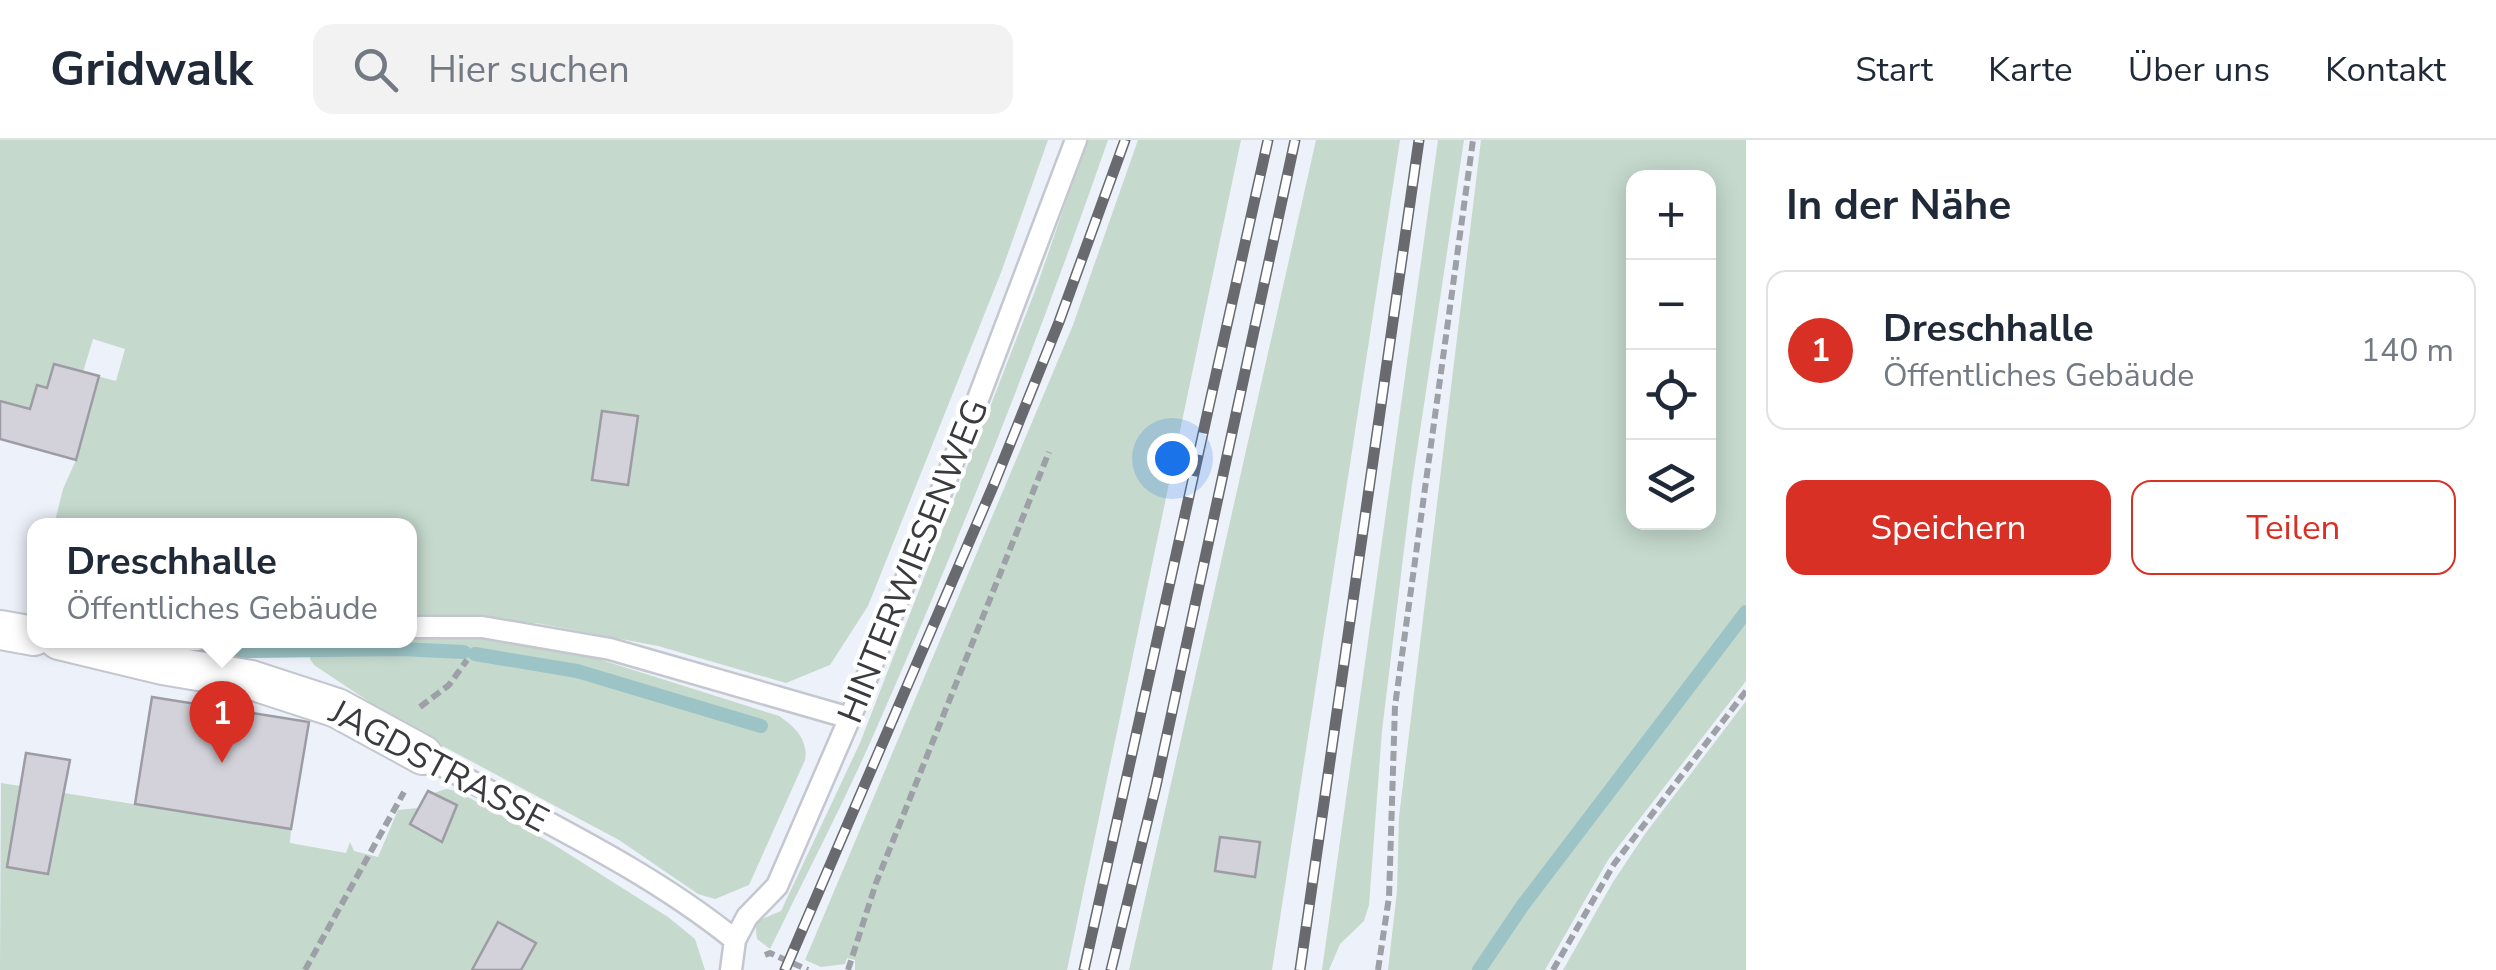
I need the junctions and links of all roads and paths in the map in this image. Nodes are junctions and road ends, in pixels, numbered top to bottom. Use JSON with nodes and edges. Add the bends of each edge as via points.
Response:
{"nodes":[{"id":1,"x":1076,"y":140,"type":"edge"},
{"id":2,"x":1473,"y":140,"type":"edge"},
{"id":3,"x":1049,"y":452,"type":"dead end"},
{"id":4,"x":417,"y":627,"type":"edge"},
{"id":5,"x":482,"y":627,"type":"junction"},
{"id":6,"x":0,"y":630,"type":"edge"},
{"id":7,"x":27,"y":635,"type":"edge"},
{"id":8,"x":90,"y":648,"type":"edge"},
{"id":9,"x":1746,"y":692,"type":"edge"},
{"id":10,"x":850,"y":718,"type":"junction"},
{"id":11,"x":410,"y":748,"type":"junction"},
{"id":12,"x":734,"y":940,"type":"junction"},
{"id":13,"x":306,"y":970,"type":"edge"},
{"id":14,"x":731,"y":970,"type":"edge"},
{"id":15,"x":848,"y":970,"type":"edge"},
{"id":16,"x":1378,"y":970,"type":"edge"},
{"id":17,"x":1553,"y":970,"type":"edge"}],
"edges":[{"from":1,"to":10,"type":"lane","name":"HINTERWIESENWEG"},
{"from":2,"to":16,"type":"path","via":[[1395,706],[1388,896]]},
{"from":3,"to":15,"type":"path","via":[[882,868]]},
{"from":4,"to":5,"type":"lane"},
{"from":5,"to":10,"type":"lane","via":[[610,648]]},
{"from":5,"to":11,"type":"path","via":[[450,686],[418,708]]},
{"from":6,"to":7,"type":"street"},
{"from":8,"to":11,"type":"street","name":"JAGDSTRASSE","via":[[251,680],[337,708]]},
{"from":9,"to":17,"type":"path","via":[[1614,864]]},
{"from":10,"to":12,"type":"lane","name":"HINTERWIESENWEG","via":[[777,886]]},
{"from":11,"to":12,"type":"lane","name":"JAGDSTRASSE","via":[[614,860]]},
{"from":11,"to":13,"type":"path"},
{"from":12,"to":14,"type":"lane"}]}
